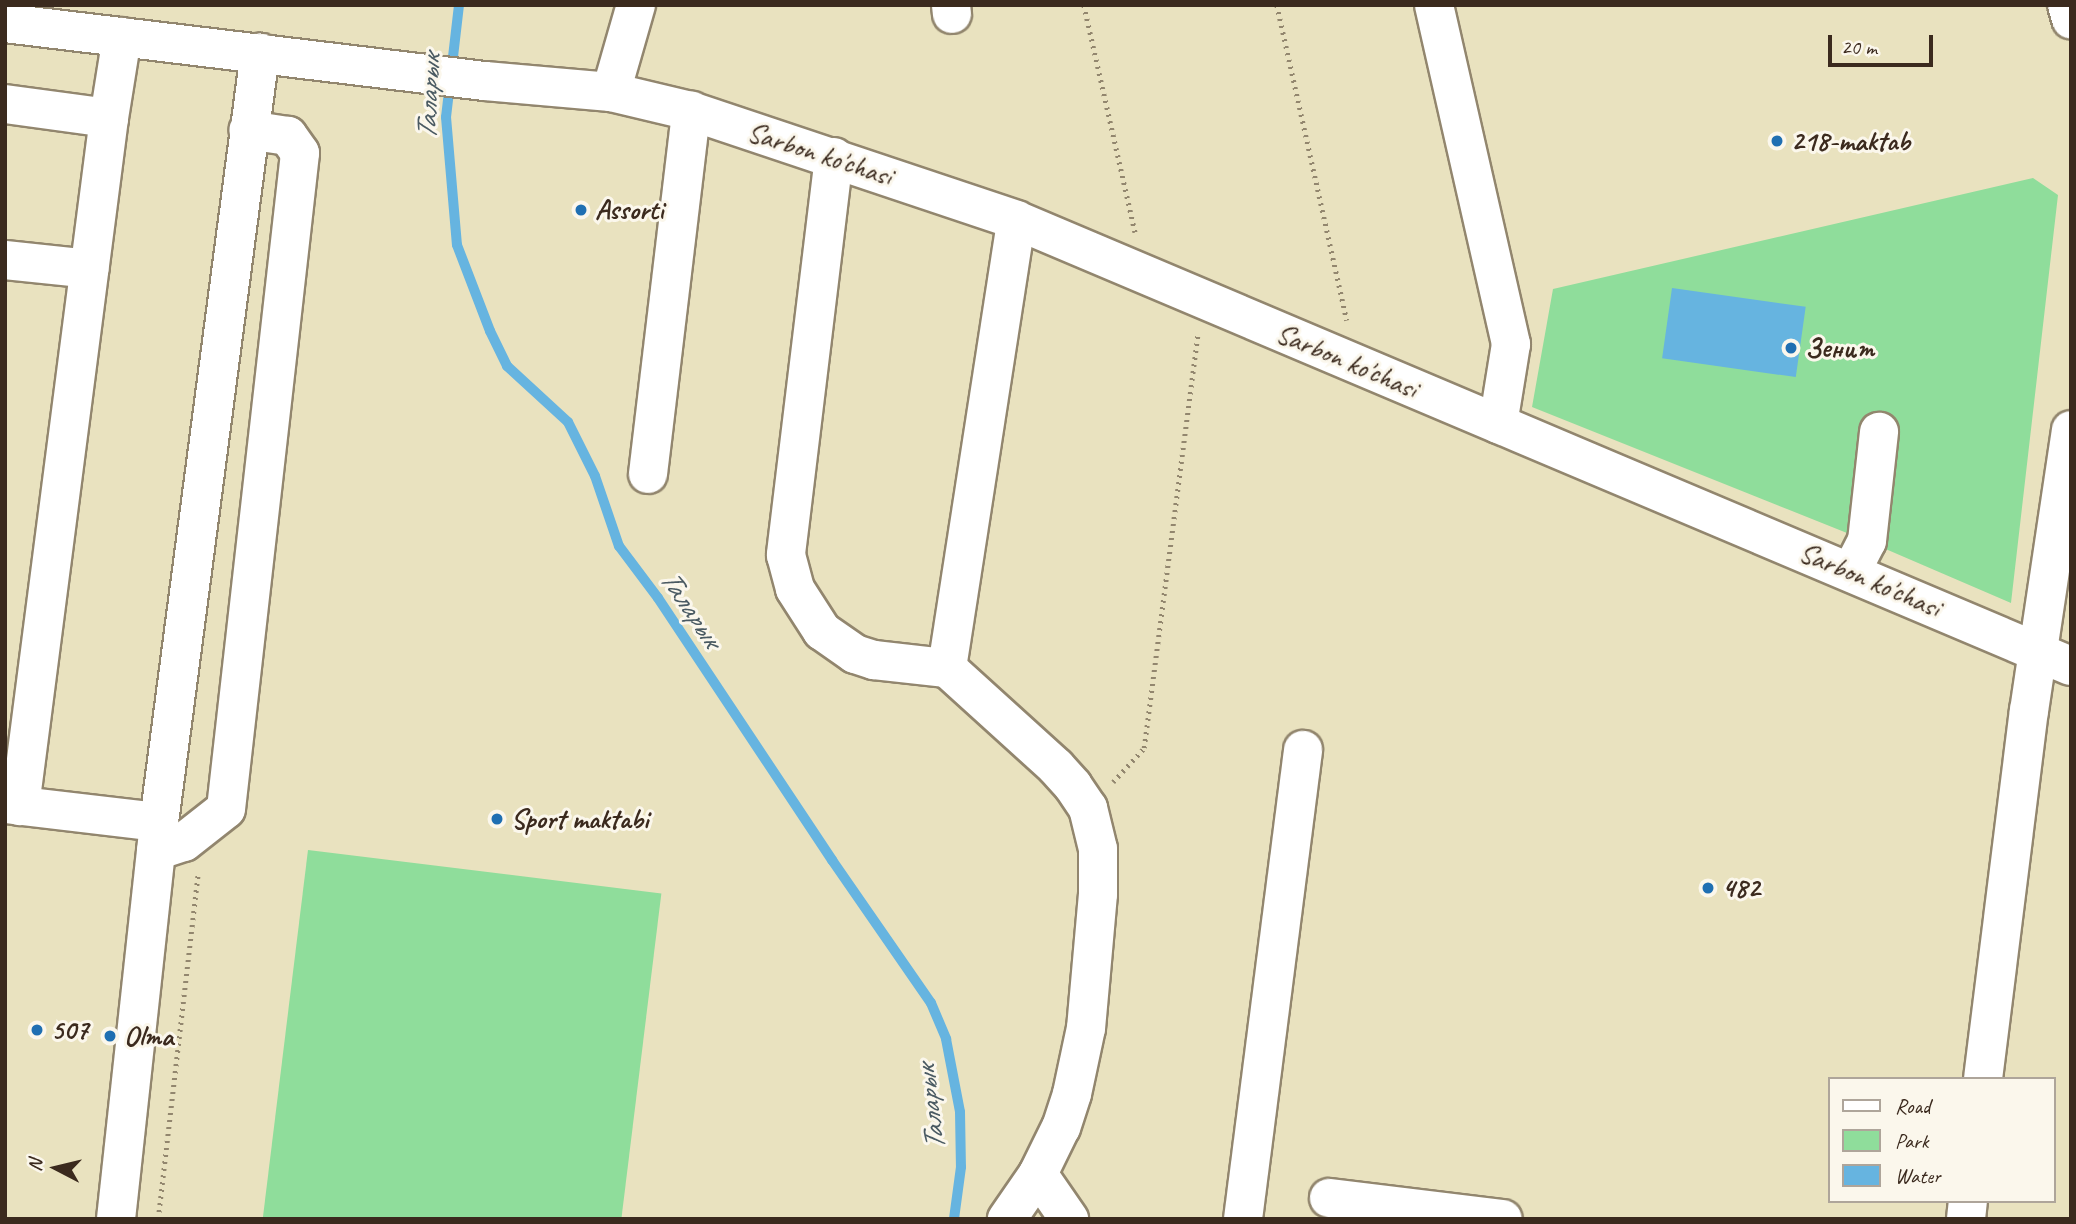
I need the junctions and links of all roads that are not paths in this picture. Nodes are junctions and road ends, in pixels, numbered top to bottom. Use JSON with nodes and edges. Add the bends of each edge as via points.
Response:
{"nodes":[{"id":1,"x":636,"y":5,"type":"edge"},
{"id":2,"x":1434,"y":5,"type":"edge"},
{"id":3,"x":2067,"y":5,"type":"edge"},
{"id":4,"x":2071,"y":19,"type":"edge"},
{"id":5,"x":5,"y":23,"type":"edge"},
{"id":6,"x":122,"y":37,"type":"junction"},
{"id":7,"x":260,"y":52,"type":"junction"},
{"id":8,"x":611,"y":92,"type":"junction"},
{"id":9,"x":5,"y":104,"type":"edge"},
{"id":10,"x":691,"y":111,"type":"junction"},
{"id":11,"x":109,"y":118,"type":"junction"},
{"id":12,"x":248,"y":130,"type":"junction"},
{"id":13,"x":834,"y":157,"type":"junction"},
{"id":14,"x":1016,"y":220,"type":"junction"},
{"id":15,"x":5,"y":260,"type":"edge"},
{"id":16,"x":90,"y":270,"type":"junction"},
{"id":17,"x":217,"y":377,"type":"junction"},
{"id":18,"x":276,"y":383,"type":"junction"},
{"id":19,"x":1498,"y":424,"type":"junction"},
{"id":20,"x":2071,"y":430,"type":"edge"},
{"id":21,"x":1879,"y":432,"type":"dead end"},
{"id":22,"x":648,"y":474,"type":"dead end"},
{"id":23,"x":1852,"y":572,"type":"junction"},
{"id":24,"x":2055,"y":659,"type":"edge"},
{"id":25,"x":947,"y":668,"type":"junction"},
{"id":26,"x":1303,"y":750,"type":"dead end"},
{"id":27,"x":12,"y":805,"type":"edge"},
{"id":28,"x":158,"y":837,"type":"junction"},
{"id":29,"x":1983,"y":1077,"type":"edge"},
{"id":30,"x":1038,"y":1174,"type":"junction"},
{"id":31,"x":1329,"y":1198,"type":"dead end"},
{"id":32,"x":116,"y":1219,"type":"edge"},
{"id":33,"x":1007,"y":1219,"type":"edge"},
{"id":34,"x":1069,"y":1219,"type":"edge"},
{"id":35,"x":1243,"y":1219,"type":"edge"},
{"id":36,"x":1503,"y":1219,"type":"edge"}],
"edges":[{"from":1,"to":8,"type":"street"},
{"from":2,"to":19,"type":"street","via":[[1511,344]]},
{"from":3,"to":4,"type":"street"},
{"from":5,"to":6,"type":"street","name":"Sarbon ko'chasi"},
{"from":6,"to":7,"type":"street","name":"Sarbon ko'chasi"},
{"from":6,"to":11,"type":"street"},
{"from":7,"to":8,"type":"street","name":"Sarbon ko'chasi"},
{"from":7,"to":12,"type":"street"},
{"from":8,"to":10,"type":"street","name":"Sarbon ko'chasi"},
{"from":9,"to":11,"type":"street"},
{"from":10,"to":13,"type":"street","name":"Sarbon ko'chasi"},
{"from":10,"to":22,"type":"street"},
{"from":11,"to":16,"type":"street"},
{"from":12,"to":17,"type":"street"},
{"from":12,"to":18,"type":"street","via":[[288,136],[300,153]]},
{"from":13,"to":14,"type":"street","name":"Sarbon ko'chasi"},
{"from":13,"to":25,"type":"street","via":[[786,555],[795,589],[822,631],[836,643],[874,660]]},
{"from":14,"to":19,"type":"street","name":"Sarbon ko'chasi"},
{"from":14,"to":25,"type":"street"},
{"from":15,"to":16,"type":"street"},
{"from":16,"to":27,"type":"street"},
{"from":17,"to":18,"type":"street"},
{"from":17,"to":28,"type":"street"},
{"from":18,"to":28,"type":"street","via":[[226,809],[184,842]]},
{"from":19,"to":23,"type":"street","name":"Sarbon ko'chasi"},
{"from":20,"to":24,"type":"street"},
{"from":21,"to":23,"type":"street","via":[[1867,541]]},
{"from":23,"to":24,"type":"street","name":"Sarbon ko'chasi"},
{"from":24,"to":29,"type":"street"},
{"from":25,"to":30,"type":"street","via":[[1056,767],[1088,808],[1098,849],[1086,1028],[1061,1127]]},
{"from":26,"to":35,"type":"street"},
{"from":27,"to":28,"type":"street"},
{"from":28,"to":32,"type":"street"},
{"from":30,"to":33,"type":"street"},
{"from":30,"to":34,"type":"street"},
{"from":31,"to":36,"type":"street"}]}
